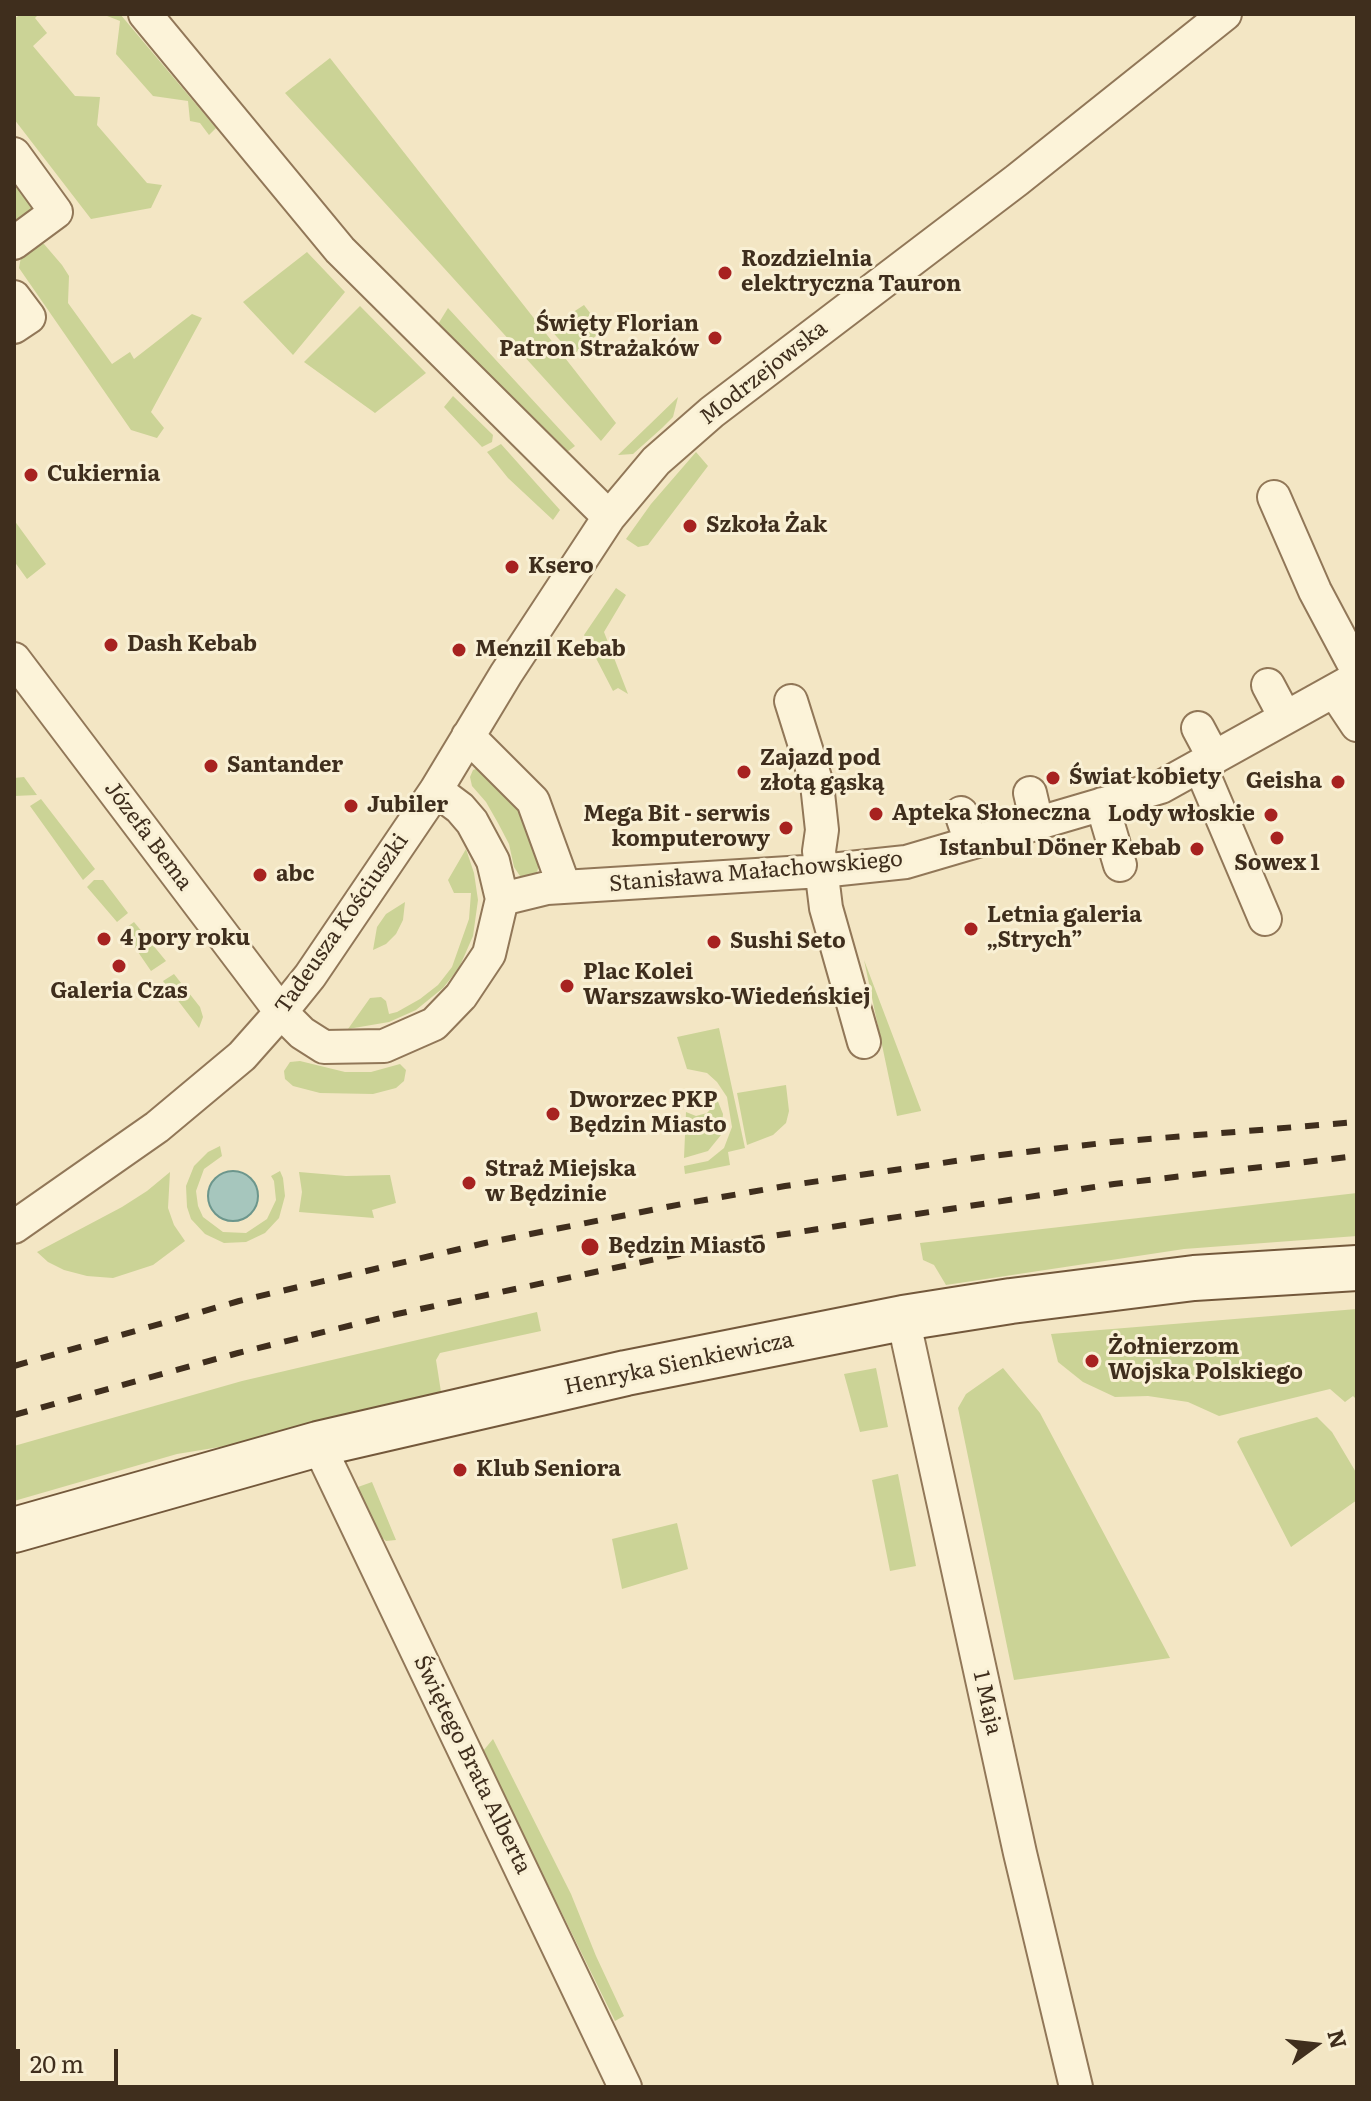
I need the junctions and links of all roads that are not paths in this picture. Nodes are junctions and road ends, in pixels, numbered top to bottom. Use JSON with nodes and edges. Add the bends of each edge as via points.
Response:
{"nodes":[{"id":1,"x":145,"y":14,"type":"edge"},
{"id":2,"x":1225,"y":14,"type":"edge"},
{"id":3,"x":14,"y":154,"type":"edge"},
{"id":4,"x":14,"y":243,"type":"edge"},
{"id":5,"x":14,"y":297,"type":"edge"},
{"id":6,"x":14,"y":327,"type":"edge"},
{"id":7,"x":1274,"y":497,"type":"dead end"},
{"id":8,"x":609,"y":517,"type":"junction"},
{"id":9,"x":14,"y":659,"type":"edge"},
{"id":10,"x":1350,"y":680,"type":"edge"},
{"id":11,"x":1268,"y":685,"type":"dead end"},
{"id":12,"x":791,"y":701,"type":"dead end"},
{"id":13,"x":1285,"y":717,"type":"junction"},
{"id":14,"x":1357,"y":725,"type":"edge"},
{"id":15,"x":1198,"y":728,"type":"dead end"},
{"id":16,"x":468,"y":736,"type":"junction"},
{"id":17,"x":1207,"y":762,"type":"junction"},
{"id":18,"x":436,"y":790,"type":"junction"},
{"id":19,"x":1102,"y":804,"type":"junction"},
{"id":20,"x":1120,"y":865,"type":"dead end"},
{"id":21,"x":821,"y":871,"type":"junction"},
{"id":22,"x":564,"y":886,"type":"junction"},
{"id":23,"x":502,"y":899,"type":"junction"},
{"id":24,"x":1265,"y":919,"type":"dead end"},
{"id":25,"x":281,"y":1012,"type":"junction"},
{"id":26,"x":864,"y":1042,"type":"dead end"},
{"id":27,"x":14,"y":1227,"type":"edge"},
{"id":28,"x":1357,"y":1268,"type":"edge"},
{"id":29,"x":903,"y":1318,"type":"junction"},
{"id":30,"x":318,"y":1444,"type":"junction"},
{"id":31,"x":14,"y":1530,"type":"edge"},
{"id":32,"x":625,"y":2087,"type":"edge"},
{"id":33,"x":1076,"y":2087,"type":"edge"}],
"edges":[{"from":1,"to":8,"type":"street","via":[[340,250]]},
{"from":2,"to":8,"type":"street","name":"Modrzejowska","via":[[712,412],[656,461]]},
{"from":3,"to":4,"type":"street","via":[[56,212]]},
{"from":5,"to":6,"type":"street","via":[[29,317]]},
{"from":7,"to":10,"type":"street"},
{"from":8,"to":16,"type":"street","name":"Modrzejowska"},
{"from":9,"to":25,"type":"street","name":"Józefa Bema"},
{"from":10,"to":13,"type":"street","name":"Stanisława Małachowskiego"},
{"from":10,"to":14,"type":"street"},
{"from":11,"to":13,"type":"street"},
{"from":12,"to":21,"type":"street","via":[[817,784]]},
{"from":13,"to":17,"type":"street","name":"Stanisława Małachowskiego"},
{"from":15,"to":17,"type":"street"},
{"from":16,"to":18,"type":"street","name":"Modrzejowska"},
{"from":16,"to":22,"type":"street","via":[[533,801]]},
{"from":17,"to":19,"type":"street","name":"Stanisława Małachowskiego","via":[[1161,787]]},
{"from":17,"to":24,"type":"street"},
{"from":18,"to":23,"type":"street","via":[[472,822],[493,861]]},
{"from":18,"to":25,"type":"street","name":"Tadeusza Kościuszki"},
{"from":19,"to":20,"type":"street"},
{"from":19,"to":21,"type":"street","name":"Stanisława Małachowskiego","via":[[1034,808],[966,828],[906,862]]},
{"from":21,"to":22,"type":"street","name":"Stanisława Małachowskiego"},
{"from":21,"to":26,"type":"street","via":[[826,908]]},
{"from":22,"to":23,"type":"street","name":"Stanisława Małachowskiego"},
{"from":23,"to":25,"type":"street","via":[[489,954],[434,1024],[384,1046],[324,1047]]},
{"from":25,"to":27,"type":"street","name":"Tadeusza Kościuszki","via":[[242,1056],[157,1127]]},
{"from":28,"to":29,"type":"street","name":"Henryka Sienkiewicza","via":[[1194,1278]]},
{"from":29,"to":30,"type":"street","name":"Henryka Sienkiewicza","via":[[626,1373]]},
{"from":29,"to":33,"type":"street","name":"1 Maja"},
{"from":30,"to":31,"type":"street","name":"Henryka Sienkiewicza"},
{"from":30,"to":32,"type":"street","name":"Świętego Brata Alberta"}]}
